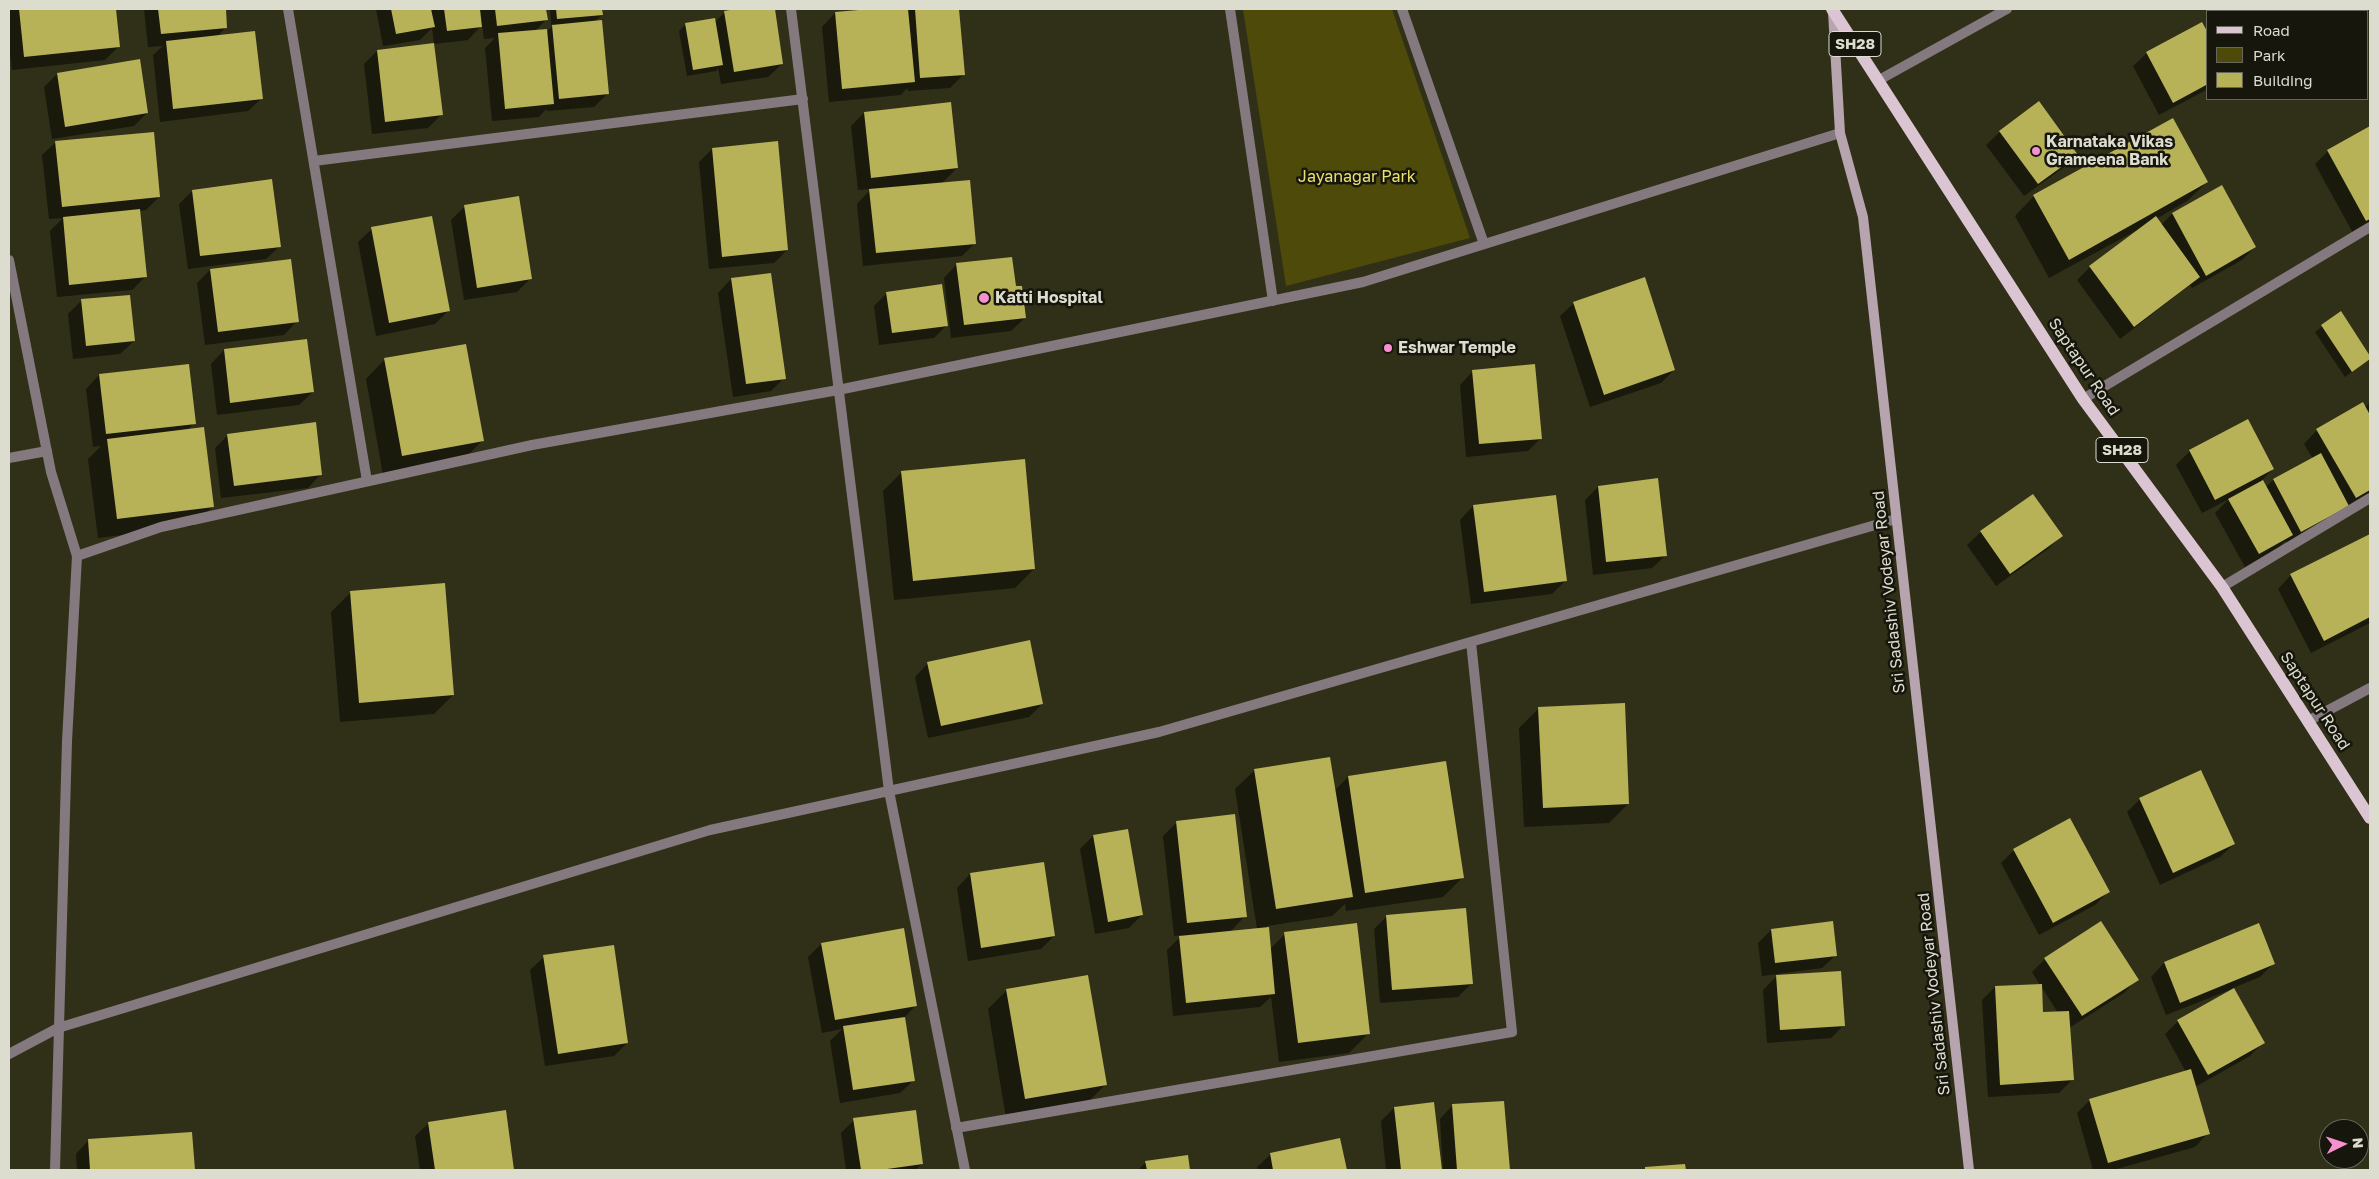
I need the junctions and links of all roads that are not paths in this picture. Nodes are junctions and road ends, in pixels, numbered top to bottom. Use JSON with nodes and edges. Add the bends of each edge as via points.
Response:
{"nodes":[{"id":1,"x":288,"y":9,"type":"edge"},
{"id":2,"x":791,"y":9,"type":"edge"},
{"id":3,"x":1230,"y":9,"type":"edge"},
{"id":4,"x":1402,"y":9,"type":"edge"},
{"id":5,"x":2007,"y":9,"type":"edge"},
{"id":6,"x":1833,"y":10,"type":"edge"},
{"id":7,"x":1879,"y":80,"type":"junction"},
{"id":8,"x":803,"y":99,"type":"junction"},
{"id":9,"x":1840,"y":134,"type":"junction"},
{"id":10,"x":314,"y":161,"type":"junction"},
{"id":11,"x":2370,"y":227,"type":"edge"},
{"id":12,"x":1484,"y":244,"type":"junction"},
{"id":13,"x":9,"y":260,"type":"edge"},
{"id":14,"x":1273,"y":301,"type":"junction"},
{"id":15,"x":838,"y":390,"type":"junction"},
{"id":16,"x":2083,"y":399,"type":"junction"},
{"id":17,"x":47,"y":451,"type":"junction"},
{"id":18,"x":9,"y":458,"type":"edge"},
{"id":19,"x":367,"y":481,"type":"junction"},
{"id":20,"x":2370,"y":498,"type":"edge"},
{"id":21,"x":1896,"y":519,"type":"junction"},
{"id":22,"x":77,"y":556,"type":"junction"},
{"id":23,"x":2222,"y":587,"type":"junction"},
{"id":24,"x":1471,"y":642,"type":"junction"},
{"id":25,"x":2370,"y":688,"type":"edge"},
{"id":26,"x":2308,"y":721,"type":"junction"},
{"id":27,"x":889,"y":791,"type":"junction"},
{"id":28,"x":2370,"y":818,"type":"edge"},
{"id":29,"x":58,"y":1028,"type":"junction"},
{"id":30,"x":9,"y":1054,"type":"edge"},
{"id":31,"x":956,"y":1128,"type":"junction"},
{"id":32,"x":55,"y":1170,"type":"edge"},
{"id":33,"x":965,"y":1170,"type":"edge"},
{"id":34,"x":1969,"y":1170,"type":"edge"}],
"edges":[{"from":1,"to":10,"type":"street"},
{"from":2,"to":8,"type":"street"},
{"from":3,"to":14,"type":"street"},
{"from":4,"to":12,"type":"street"},
{"from":5,"to":7,"type":"street"},
{"from":6,"to":7,"type":"main road","number":"SH28"},
{"from":6,"to":9,"type":"main road","name":"Sri Sadashiv Vodeyar Road"},
{"from":7,"to":16,"type":"main road","name":"Saptapur Road","number":"SH28"},
{"from":8,"to":10,"type":"street"},
{"from":8,"to":15,"type":"street"},
{"from":9,"to":12,"type":"street"},
{"from":9,"to":21,"type":"main road","name":"Sri Sadashiv Vodeyar Road","via":[[1863,216]]},
{"from":10,"to":19,"type":"street"},
{"from":11,"to":16,"type":"street"},
{"from":12,"to":14,"type":"street","via":[[1363,282]]},
{"from":13,"to":17,"type":"street"},
{"from":14,"to":15,"type":"street"},
{"from":15,"to":19,"type":"street","via":[[532,445]]},
{"from":15,"to":27,"type":"street"},
{"from":16,"to":23,"type":"main road","name":"Saptapur Road","number":"SH28"},
{"from":17,"to":18,"type":"street"},
{"from":17,"to":22,"type":"street"},
{"from":19,"to":22,"type":"street","via":[[161,527]]},
{"from":20,"to":23,"type":"street"},
{"from":21,"to":24,"type":"street"},
{"from":21,"to":34,"type":"main road","name":"Sri Sadashiv Vodeyar Road"},
{"from":22,"to":29,"type":"street","via":[[67,741]]},
{"from":23,"to":26,"type":"main road","name":"Saptapur Road","number":"SH28"},
{"from":24,"to":27,"type":"street","via":[[1159,732]]},
{"from":24,"to":31,"type":"street","via":[[1512,1032]]},
{"from":25,"to":26,"type":"street"},
{"from":26,"to":28,"type":"main road","name":"Saptapur Road","number":"SH28"},
{"from":27,"to":29,"type":"street","via":[[710,830]]},
{"from":27,"to":31,"type":"street"},
{"from":29,"to":30,"type":"street"},
{"from":29,"to":32,"type":"street"},
{"from":31,"to":33,"type":"street"}]}
